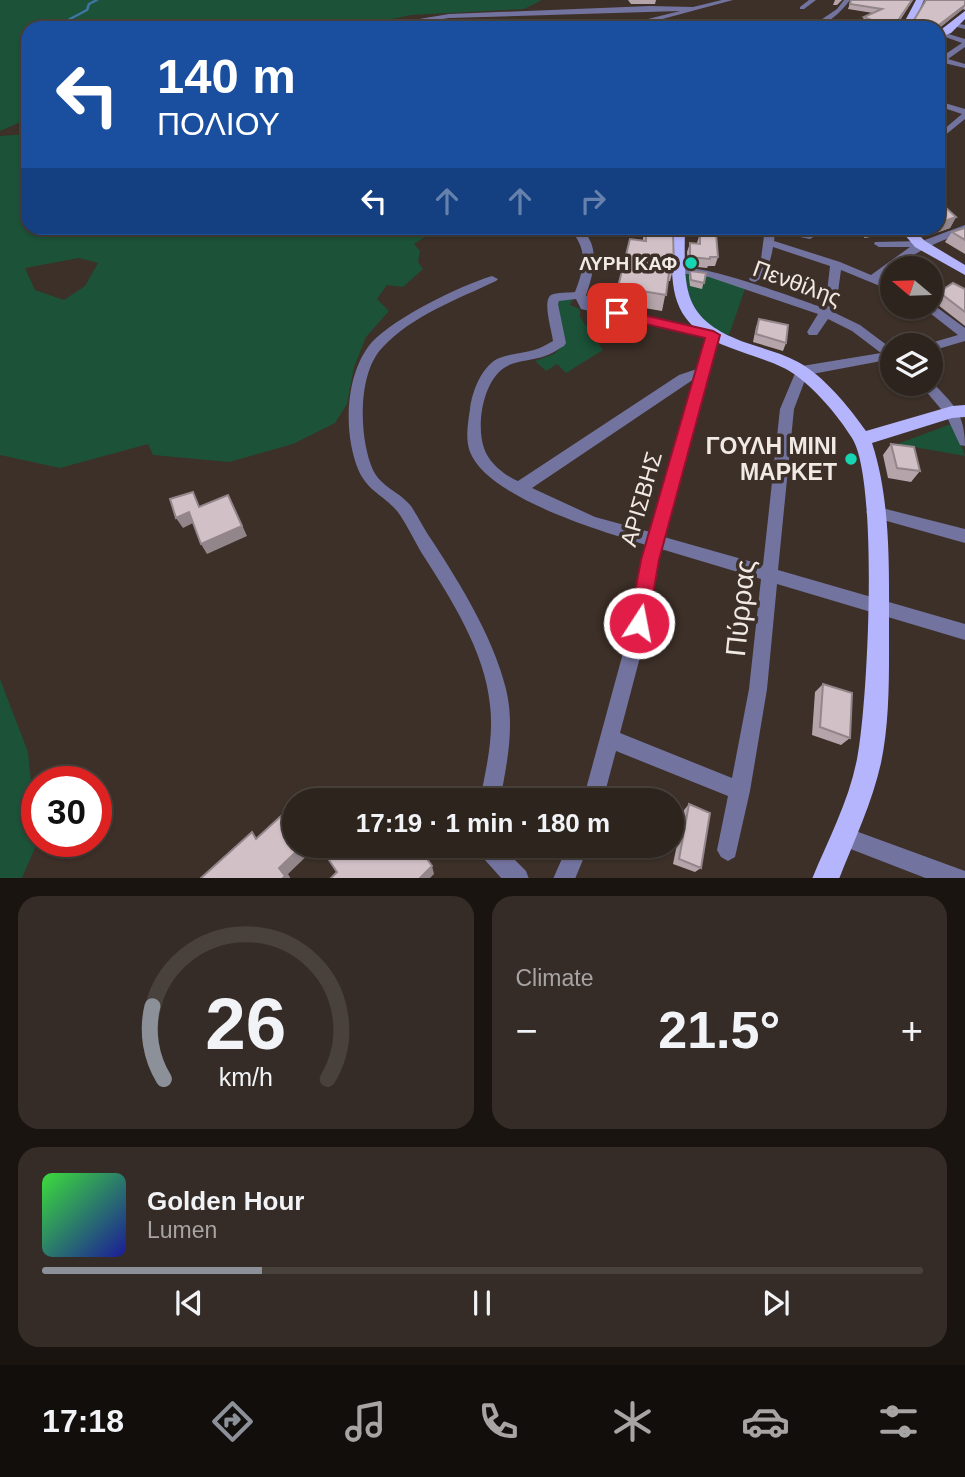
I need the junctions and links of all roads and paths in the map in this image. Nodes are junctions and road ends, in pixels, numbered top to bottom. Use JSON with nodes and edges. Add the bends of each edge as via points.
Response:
{"nodes":[{"id":1,"x":730,"y":0,"type":"edge"},
{"id":2,"x":813,"y":0,"type":"edge"},
{"id":3,"x":848,"y":0,"type":"edge"},
{"id":4,"x":920,"y":0,"type":"edge"},
{"id":5,"x":550,"y":5,"type":"dead end"},
{"id":6,"x":802,"y":8,"type":"dead end"},
{"id":7,"x":692,"y":9,"type":"junction"},
{"id":8,"x":533,"y":12,"type":"junction"},
{"id":9,"x":965,"y":14,"type":"edge"},
{"id":10,"x":449,"y":16,"type":"junction"},
{"id":11,"x":416,"y":21,"type":"edge"},
{"id":12,"x":452,"y":21,"type":"edge"},
{"id":13,"x":647,"y":21,"type":"edge"},
{"id":14,"x":823,"y":21,"type":"edge"},
{"id":15,"x":909,"y":21,"type":"edge"},
{"id":16,"x":960,"y":26,"type":"edge"},
{"id":17,"x":945,"y":36,"type":"edge"},
{"id":18,"x":965,"y":42,"type":"edge"},
{"id":19,"x":945,"y":56,"type":"edge"},
{"id":20,"x":945,"y":61,"type":"edge"},
{"id":21,"x":965,"y":66,"type":"edge"},
{"id":22,"x":945,"y":106,"type":"edge"},
{"id":23,"x":965,"y":114,"type":"edge"},
{"id":24,"x":945,"y":129,"type":"edge"},
{"id":25,"x":965,"y":229,"type":"edge"},
{"id":26,"x":582,"y":235,"type":"edge"},
{"id":27,"x":679,"y":235,"type":"edge"},
{"id":28,"x":771,"y":235,"type":"edge"},
{"id":29,"x":805,"y":235,"type":"edge"},
{"id":30,"x":912,"y":235,"type":"edge"},
{"id":31,"x":810,"y":236,"type":"dead end"},
{"id":32,"x":770,"y":243,"type":"junction"},
{"id":33,"x":879,"y":244,"type":"dead end"},
{"id":34,"x":920,"y":244,"type":"junction"},
{"id":35,"x":836,"y":264,"type":"junction"},
{"id":36,"x":680,"y":270,"type":"junction"},
{"id":37,"x":965,"y":271,"type":"edge"},
{"id":38,"x":874,"y":278,"type":"junction"},
{"id":39,"x":492,"y":279,"type":"dead end"},
{"id":40,"x":754,"y":279,"type":"dead end"},
{"id":41,"x":880,"y":281,"type":"edge"},
{"id":42,"x":580,"y":295,"type":"junction"},
{"id":43,"x":827,"y":313,"type":"junction"},
{"id":44,"x":943,"y":318,"type":"edge"},
{"id":45,"x":813,"y":332,"type":"dead end"},
{"id":46,"x":713,"y":335,"type":"junction"},
{"id":47,"x":965,"y":335,"type":"edge"},
{"id":48,"x":943,"y":343,"type":"edge"},
{"id":49,"x":880,"y":346,"type":"edge"},
{"id":50,"x":880,"y":357,"type":"edge"},
{"id":51,"x":802,"y":371,"type":"junction"},
{"id":52,"x":701,"y":372,"type":"junction"},
{"id":53,"x":940,"y":396,"type":"edge"},
{"id":54,"x":958,"y":412,"type":"edge"},
{"id":55,"x":862,"y":439,"type":"junction"},
{"id":56,"x":965,"y":441,"type":"edge"},
{"id":57,"x":518,"y":489,"type":"junction"},
{"id":58,"x":874,"y":512,"type":"junction"},
{"id":59,"x":965,"y":536,"type":"edge"},
{"id":60,"x":657,"y":541,"type":"junction"},
{"id":61,"x":770,"y":573,"type":"junction"},
{"id":62,"x":878,"y":606,"type":"junction"},
{"id":63,"x":965,"y":632,"type":"edge"},
{"id":64,"x":610,"y":739,"type":"junction"},
{"id":65,"x":492,"y":788,"type":"edge"},
{"id":66,"x":596,"y":788,"type":"edge"},
{"id":67,"x":740,"y":791,"type":"junction"},
{"id":68,"x":842,"y":836,"type":"junction"},
{"id":69,"x":728,"y":850,"type":"dead end"},
{"id":70,"x":497,"y":858,"type":"edge"},
{"id":71,"x":573,"y":858,"type":"edge"},
{"id":72,"x":517,"y":878,"type":"edge"},
{"id":73,"x":565,"y":878,"type":"edge"},
{"id":74,"x":825,"y":878,"type":"edge"},
{"id":75,"x":958,"y":878,"type":"edge"}],
"edges":[{"from":1,"to":7,"type":"street"},
{"from":2,"to":6,"type":"street"},
{"from":3,"to":14,"type":"street"},
{"from":4,"to":15,"type":"main road"},
{"from":5,"to":8,"type":"street"},
{"from":7,"to":8,"type":"street"},
{"from":7,"to":13,"type":"street"},
{"from":8,"to":10,"type":"street"},
{"from":9,"to":16,"type":"main road"},
{"from":10,"to":11,"type":"street"},
{"from":10,"to":12,"type":"street"},
{"from":17,"to":18,"type":"street"},
{"from":18,"to":19,"type":"street"},
{"from":20,"to":21,"type":"street"},
{"from":22,"to":23,"type":"street"},
{"from":23,"to":24,"type":"street"},
{"from":25,"to":34,"type":"street"},
{"from":26,"to":42,"type":"street","via":[[589,268]]},
{"from":27,"to":36,"type":"main road"},
{"from":28,"to":32,"type":"street"},
{"from":29,"to":31,"type":"street"},
{"from":30,"to":34,"type":"main road"},
{"from":32,"to":35,"type":"street"},
{"from":32,"to":40,"type":"street"},
{"from":33,"to":34,"type":"street"},
{"from":34,"to":37,"type":"main road"},
{"from":34,"to":38,"type":"street"},
{"from":35,"to":38,"type":"street"},
{"from":35,"to":43,"type":"street"},
{"from":36,"to":43,"type":"street","name":"Πενθίλης","via":[[711,274]]},
{"from":36,"to":46,"type":"main road","via":[[690,317]]},
{"from":38,"to":41,"type":"street"},
{"from":39,"to":65,"type":"street","via":[[436,303],[376,345],[364,363],[357,415],[362,457],[372,482],[400,504],[432,554],[497,690],[500,742]]},
{"from":42,"to":46,"type":"street","via":[[592,309]]},
{"from":42,"to":57,"type":"street","via":[[554,298],[560,343],[541,353],[502,362],[483,385],[474,435],[477,451],[496,474]]},
{"from":43,"to":45,"type":"street"},
{"from":43,"to":49,"type":"street","name":"Πενθίλης"},
{"from":44,"to":47,"type":"street"},
{"from":46,"to":51,"type":"main road"},
{"from":46,"to":52,"type":"street","name":"ΑΡΙΣΒΗΣ"},
{"from":47,"to":48,"type":"street"},
{"from":50,"to":51,"type":"street"},
{"from":51,"to":55,"type":"main road"},
{"from":51,"to":61,"type":"street","name":"Πύρρας","via":[[787,410]]},
{"from":52,"to":57,"type":"street","via":[[684,377]]},
{"from":52,"to":60,"type":"street","name":"ΑΡΙΣΒΗΣ"},
{"from":53,"to":54,"type":"street"},
{"from":54,"to":55,"type":"main road"},
{"from":54,"to":56,"type":"street"},
{"from":55,"to":58,"type":"main road","via":[[870,463]]},
{"from":57,"to":60,"type":"street","via":[[592,522]]},
{"from":58,"to":59,"type":"street"},
{"from":58,"to":62,"type":"main road"},
{"from":60,"to":61,"type":"street"},
{"from":60,"to":64,"type":"street","name":"ΑΡΙΣΒΗΣ"},
{"from":61,"to":62,"type":"street"},
{"from":61,"to":67,"type":"street","name":"Πύρρας","via":[[758,689]]},
{"from":62,"to":63,"type":"street"},
{"from":62,"to":68,"type":"main road","via":[[870,757],[861,795]]},
{"from":64,"to":66,"type":"street","name":"ΑΡΙΣΒΗΣ"},
{"from":64,"to":67,"type":"street"},
{"from":67,"to":69,"type":"street","name":"Πύρρας"},
{"from":68,"to":74,"type":"main road"},
{"from":68,"to":75,"type":"street"},
{"from":70,"to":72,"type":"street"},
{"from":71,"to":73,"type":"street"}]}
